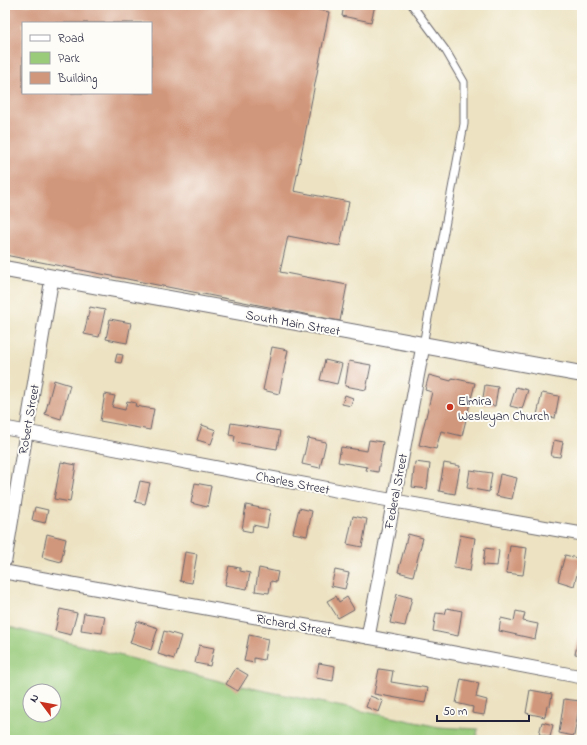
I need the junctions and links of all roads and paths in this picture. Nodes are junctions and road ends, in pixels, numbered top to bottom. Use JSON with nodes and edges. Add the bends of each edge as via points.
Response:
{"nodes":[{"id":1,"x":412,"y":5,"type":"edge"},
{"id":2,"x":5,"y":269,"type":"edge"},
{"id":3,"x":52,"y":278,"type":"junction"},
{"id":4,"x":423,"y":346,"type":"junction"},
{"id":5,"x":582,"y":374,"type":"edge"},
{"id":6,"x":5,"y":428,"type":"edge"},
{"id":7,"x":26,"y":432,"type":"junction"},
{"id":8,"x":393,"y":500,"type":"junction"},
{"id":9,"x":582,"y":534,"type":"edge"},
{"id":10,"x":5,"y":560,"type":"edge"},
{"id":11,"x":5,"y":572,"type":"edge"},
{"id":12,"x":368,"y":637,"type":"junction"},
{"id":13,"x":582,"y":677,"type":"edge"}],
"edges":[{"from":1,"to":4,"type":"lane","via":[[446,51],[464,82],[464,124]]},
{"from":2,"to":3,"type":"street","name":"South Main Street"},
{"from":3,"to":4,"type":"street","name":"South Main Street"},
{"from":3,"to":7,"type":"street","name":"Robert Street"},
{"from":4,"to":5,"type":"street","name":"South Main Street"},
{"from":4,"to":8,"type":"street","name":"Federal Street"},
{"from":6,"to":7,"type":"street","name":"Charles Street"},
{"from":7,"to":8,"type":"street","name":"Charles Street"},
{"from":7,"to":10,"type":"street","name":"Robert Street"},
{"from":8,"to":9,"type":"street","name":"Charles Street"},
{"from":8,"to":12,"type":"street","name":"Federal Street"},
{"from":11,"to":12,"type":"street","name":"Richard Street"},
{"from":12,"to":13,"type":"street","name":"Richard Street"}]}
